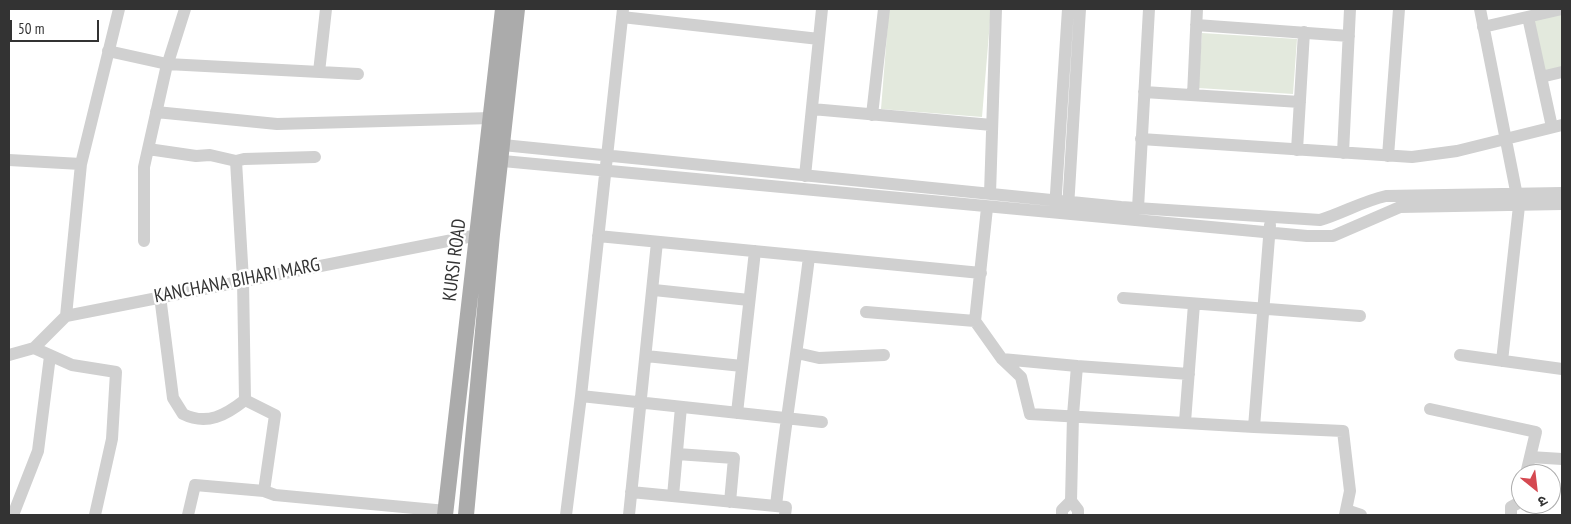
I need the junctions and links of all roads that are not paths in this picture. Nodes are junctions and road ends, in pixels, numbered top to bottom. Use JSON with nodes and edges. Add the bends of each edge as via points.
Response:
{"nodes":[{"id":1,"x":119,"y":9,"type":"edge"},
{"id":2,"x":185,"y":9,"type":"edge"},
{"id":3,"x":326,"y":9,"type":"edge"},
{"id":4,"x":503,"y":9,"type":"edge"},
{"id":5,"x":517,"y":9,"type":"edge"},
{"id":6,"x":822,"y":9,"type":"edge"},
{"id":7,"x":884,"y":9,"type":"edge"},
{"id":8,"x":996,"y":9,"type":"edge"},
{"id":9,"x":1068,"y":9,"type":"edge"},
{"id":10,"x":1080,"y":9,"type":"edge"},
{"id":11,"x":1149,"y":9,"type":"edge"},
{"id":12,"x":1197,"y":9,"type":"edge"},
{"id":13,"x":1350,"y":9,"type":"edge"},
{"id":14,"x":1399,"y":9,"type":"edge"},
{"id":15,"x":1480,"y":9,"type":"edge"},
{"id":16,"x":1562,"y":9,"type":"edge"},
{"id":17,"x":622,"y":13,"type":"edge"},
{"id":18,"x":1528,"y":17,"type":"junction"},
{"id":19,"x":1196,"y":25,"type":"junction"},
{"id":20,"x":1483,"y":27,"type":"junction"},
{"id":21,"x":1304,"y":32,"type":"junction"},
{"id":22,"x":1349,"y":36,"type":"junction"},
{"id":23,"x":819,"y":39,"type":"junction"},
{"id":24,"x":108,"y":51,"type":"junction"},
{"id":25,"x":167,"y":64,"type":"junction"},
{"id":26,"x":320,"y":72,"type":"junction"},
{"id":27,"x":1562,"y":72,"type":"edge"},
{"id":28,"x":358,"y":74,"type":"dead end"},
{"id":29,"x":1541,"y":77,"type":"junction"},
{"id":30,"x":1144,"y":92,"type":"junction"},
{"id":31,"x":1193,"y":95,"type":"junction"},
{"id":32,"x":1300,"y":102,"type":"junction"},
{"id":33,"x":812,"y":109,"type":"junction"},
{"id":34,"x":156,"y":112,"type":"junction"},
{"id":35,"x":872,"y":115,"type":"junction"},
{"id":36,"x":491,"y":118,"type":"junction"},
{"id":37,"x":992,"y":126,"type":"junction"},
{"id":38,"x":1557,"y":126,"type":"edge"},
{"id":39,"x":1505,"y":138,"type":"junction"},
{"id":40,"x":1142,"y":139,"type":"junction"},
{"id":41,"x":148,"y":149,"type":"junction"},
{"id":42,"x":1297,"y":150,"type":"junction"},
{"id":43,"x":494,"y":152,"type":"junction"},
{"id":44,"x":1343,"y":153,"type":"junction"},
{"id":45,"x":607,"y":156,"type":"junction"},
{"id":46,"x":1388,"y":156,"type":"junction"},
{"id":47,"x":315,"y":158,"type":"dead end"},
{"id":48,"x":9,"y":160,"type":"edge"},
{"id":49,"x":236,"y":161,"type":"junction"},
{"id":50,"x":81,"y":164,"type":"junction"},
{"id":51,"x":605,"y":171,"type":"junction"},
{"id":52,"x":805,"y":176,"type":"junction"},
{"id":53,"x":1562,"y":193,"type":"edge"},
{"id":54,"x":990,"y":194,"type":"junction"},
{"id":55,"x":1518,"y":200,"type":"junction"},
{"id":56,"x":1562,"y":204,"type":"edge"},
{"id":57,"x":987,"y":208,"type":"junction"},
{"id":58,"x":1062,"y":208,"type":"junction"},
{"id":59,"x":1138,"y":208,"type":"junction"},
{"id":60,"x":1271,"y":217,"type":"junction"},
{"id":61,"x":1270,"y":233,"type":"junction"},
{"id":62,"x":478,"y":235,"type":"junction"},
{"id":63,"x":598,"y":236,"type":"junction"},
{"id":64,"x":144,"y":241,"type":"dead end"},
{"id":65,"x":657,"y":242,"type":"junction"},
{"id":66,"x":754,"y":252,"type":"junction"},
{"id":67,"x":809,"y":257,"type":"junction"},
{"id":68,"x":980,"y":274,"type":"junction"},
{"id":69,"x":244,"y":280,"type":"junction"},
{"id":70,"x":654,"y":290,"type":"junction"},
{"id":71,"x":160,"y":296,"type":"junction"},
{"id":72,"x":1123,"y":298,"type":"dead end"},
{"id":73,"x":749,"y":300,"type":"junction"},
{"id":74,"x":1194,"y":304,"type":"junction"},
{"id":75,"x":1264,"y":309,"type":"junction"},
{"id":76,"x":866,"y":312,"type":"dead end"},
{"id":77,"x":66,"y":316,"type":"junction"},
{"id":78,"x":1360,"y":316,"type":"dead end"},
{"id":79,"x":975,"y":321,"type":"junction"},
{"id":80,"x":34,"y":348,"type":"junction"},
{"id":81,"x":797,"y":353,"type":"junction"},
{"id":82,"x":9,"y":354,"type":"edge"},
{"id":83,"x":884,"y":355,"type":"dead end"},
{"id":84,"x":1460,"y":355,"type":"dead end"},
{"id":85,"x":50,"y":356,"type":"junction"},
{"id":86,"x":646,"y":356,"type":"junction"},
{"id":87,"x":1002,"y":359,"type":"junction"},
{"id":88,"x":1502,"y":361,"type":"junction"},
{"id":89,"x":742,"y":366,"type":"junction"},
{"id":90,"x":1077,"y":366,"type":"junction"},
{"id":91,"x":1562,"y":369,"type":"edge"},
{"id":92,"x":1189,"y":374,"type":"junction"},
{"id":93,"x":581,"y":396,"type":"junction"},
{"id":94,"x":245,"y":400,"type":"junction"},
{"id":95,"x":640,"y":402,"type":"junction"},
{"id":96,"x":681,"y":407,"type":"junction"},
{"id":97,"x":1430,"y":409,"type":"dead end"},
{"id":98,"x":737,"y":413,"type":"junction"},
{"id":99,"x":1073,"y":415,"type":"junction"},
{"id":100,"x":785,"y":418,"type":"junction"},
{"id":101,"x":822,"y":422,"type":"dead end"},
{"id":102,"x":1185,"y":422,"type":"junction"},
{"id":103,"x":1254,"y":427,"type":"junction"},
{"id":104,"x":677,"y":454,"type":"junction"},
{"id":105,"x":1530,"y":457,"type":"junction"},
{"id":106,"x":1562,"y":459,"type":"edge"},
{"id":107,"x":1528,"y":464,"type":"edge"},
{"id":108,"x":264,"y":491,"type":"junction"},
{"id":109,"x":631,"y":492,"type":"junction"},
{"id":110,"x":673,"y":496,"type":"junction"},
{"id":111,"x":730,"y":502,"type":"junction"},
{"id":112,"x":1071,"y":502,"type":"junction"},
{"id":113,"x":780,"y":511,"type":"edge"},
{"id":114,"x":446,"y":513,"type":"edge"},
{"id":115,"x":1346,"y":513,"type":"edge"},
{"id":116,"x":13,"y":515,"type":"edge"},
{"id":117,"x":95,"y":515,"type":"edge"},
{"id":118,"x":188,"y":515,"type":"edge"},
{"id":119,"x":466,"y":515,"type":"edge"},
{"id":120,"x":566,"y":515,"type":"edge"},
{"id":121,"x":629,"y":515,"type":"edge"},
{"id":122,"x":1062,"y":515,"type":"edge"},
{"id":123,"x":1078,"y":515,"type":"edge"},
{"id":124,"x":1361,"y":515,"type":"edge"}],
"edges":[{"from":1,"to":24,"type":"street"},
{"from":2,"to":25,"type":"street"},
{"from":3,"to":26,"type":"street"},
{"from":4,"to":36,"type":"main road","name":"KURSI ROAD"},
{"from":5,"to":43,"type":"main road","name":"KURSI ROAD"},
{"from":6,"to":23,"type":"street"},
{"from":7,"to":35,"type":"street"},
{"from":8,"to":37,"type":"street"},
{"from":9,"to":58,"type":"street"},
{"from":10,"to":58,"type":"street"},
{"from":11,"to":30,"type":"street"},
{"from":12,"to":19,"type":"street"},
{"from":13,"to":22,"type":"street"},
{"from":14,"to":46,"type":"street"},
{"from":15,"to":20,"type":"street"},
{"from":16,"to":18,"type":"street"},
{"from":17,"to":23,"type":"street"},
{"from":17,"to":45,"type":"street"},
{"from":18,"to":20,"type":"street"},
{"from":18,"to":29,"type":"street"},
{"from":19,"to":21,"type":"street"},
{"from":19,"to":31,"type":"street"},
{"from":20,"to":39,"type":"street"},
{"from":21,"to":22,"type":"street"},
{"from":21,"to":32,"type":"street"},
{"from":22,"to":44,"type":"street"},
{"from":23,"to":33,"type":"street"},
{"from":24,"to":25,"type":"street"},
{"from":24,"to":50,"type":"street"},
{"from":25,"to":26,"type":"street"},
{"from":25,"to":34,"type":"street"},
{"from":26,"to":28,"type":"street"},
{"from":27,"to":29,"type":"street"},
{"from":29,"to":38,"type":"street"},
{"from":30,"to":31,"type":"street"},
{"from":30,"to":40,"type":"street"},
{"from":31,"to":32,"type":"street"},
{"from":32,"to":42,"type":"street"},
{"from":33,"to":35,"type":"street"},
{"from":33,"to":52,"type":"street"},
{"from":34,"to":36,"type":"street","via":[[277,124]]},
{"from":34,"to":41,"type":"street"},
{"from":35,"to":37,"type":"street"},
{"from":36,"to":43,"type":"main road","name":"KURSI ROAD"},
{"from":37,"to":54,"type":"street"},
{"from":38,"to":39,"type":"street"},
{"from":39,"to":46,"type":"street","via":[[1457,151],[1412,157]]},
{"from":39,"to":55,"type":"street"},
{"from":40,"to":42,"type":"street"},
{"from":40,"to":59,"type":"street"},
{"from":41,"to":49,"type":"street"},
{"from":41,"to":64,"type":"street","via":[[144,167]]},
{"from":42,"to":44,"type":"street"},
{"from":43,"to":45,"type":"street"},
{"from":43,"to":51,"type":"street"},
{"from":43,"to":62,"type":"main road","name":"KURSI ROAD"},
{"from":43,"to":119,"type":"main road","name":"KURSI ROAD"},
{"from":44,"to":46,"type":"street"},
{"from":45,"to":51,"type":"street"},
{"from":45,"to":52,"type":"street"},
{"from":47,"to":49,"type":"street"},
{"from":48,"to":50,"type":"street"},
{"from":49,"to":69,"type":"street"},
{"from":50,"to":77,"type":"street"},
{"from":51,"to":57,"type":"street"},
{"from":51,"to":63,"type":"street"},
{"from":52,"to":54,"type":"street"},
{"from":53,"to":55,"type":"street"},
{"from":54,"to":58,"type":"street"},
{"from":55,"to":56,"type":"street"},
{"from":55,"to":60,"type":"street","via":[[1386,196],[1320,220]]},
{"from":55,"to":61,"type":"street","via":[[1400,207],[1333,236]]},
{"from":55,"to":88,"type":"street"},
{"from":57,"to":58,"type":"street"},
{"from":57,"to":68,"type":"street"},
{"from":58,"to":59,"type":"street"},
{"from":58,"to":61,"type":"street"},
{"from":59,"to":60,"type":"street"},
{"from":60,"to":61,"type":"street"},
{"from":61,"to":75,"type":"street"},
{"from":62,"to":69,"type":"street","name":"KANCHANA BIHARI MARG"},
{"from":62,"to":114,"type":"main road","name":"KURSI ROAD"},
{"from":63,"to":65,"type":"street"},
{"from":63,"to":93,"type":"street"},
{"from":65,"to":66,"type":"street"},
{"from":65,"to":70,"type":"street"},
{"from":66,"to":67,"type":"street"},
{"from":66,"to":73,"type":"street"},
{"from":67,"to":68,"type":"street"},
{"from":67,"to":81,"type":"street"},
{"from":68,"to":79,"type":"street"},
{"from":69,"to":71,"type":"street","name":"KANCHANA BIHARI MARG"},
{"from":69,"to":94,"type":"street"},
{"from":70,"to":73,"type":"street"},
{"from":70,"to":86,"type":"street"},
{"from":71,"to":77,"type":"street","name":"KANCHANA BIHARI MARG"},
{"from":71,"to":94,"type":"street","via":[[173,398],[183,414],[204,421],[226,414]]},
{"from":72,"to":74,"type":"street"},
{"from":73,"to":89,"type":"street"},
{"from":74,"to":75,"type":"street"},
{"from":74,"to":92,"type":"street"},
{"from":75,"to":78,"type":"street"},
{"from":75,"to":103,"type":"street"},
{"from":76,"to":79,"type":"street"},
{"from":77,"to":80,"type":"street"},
{"from":79,"to":87,"type":"street"},
{"from":80,"to":82,"type":"street"},
{"from":80,"to":85,"type":"street"},
{"from":81,"to":83,"type":"street","via":[[819,358]]},
{"from":81,"to":100,"type":"street"},
{"from":84,"to":88,"type":"street"},
{"from":85,"to":116,"type":"street","via":[[38,451]]},
{"from":85,"to":117,"type":"street","via":[[72,365],[116,372],[112,439]]},
{"from":86,"to":89,"type":"street"},
{"from":86,"to":95,"type":"street"},
{"from":87,"to":90,"type":"street"},
{"from":87,"to":99,"type":"street","via":[[1021,377],[1030,414]]},
{"from":88,"to":91,"type":"street"},
{"from":89,"to":98,"type":"street"},
{"from":90,"to":92,"type":"street"},
{"from":90,"to":99,"type":"street"},
{"from":92,"to":102,"type":"street"},
{"from":93,"to":95,"type":"street"},
{"from":93,"to":120,"type":"street"},
{"from":94,"to":108,"type":"street","via":[[275,415]]},
{"from":95,"to":96,"type":"street"},
{"from":95,"to":109,"type":"street"},
{"from":96,"to":98,"type":"street"},
{"from":96,"to":104,"type":"street"},
{"from":97,"to":105,"type":"street","via":[[1536,432]]},
{"from":98,"to":100,"type":"street"},
{"from":99,"to":102,"type":"street"},
{"from":99,"to":112,"type":"street"},
{"from":100,"to":101,"type":"street"},
{"from":100,"to":113,"type":"street"},
{"from":102,"to":103,"type":"street"},
{"from":103,"to":115,"type":"street","via":[[1344,431],[1350,491]]},
{"from":104,"to":110,"type":"street"},
{"from":104,"to":111,"type":"street","via":[[734,458]]},
{"from":105,"to":106,"type":"street"},
{"from":105,"to":107,"type":"street"},
{"from":108,"to":114,"type":"street","via":[[275,495]]},
{"from":108,"to":118,"type":"street","via":[[195,485]]},
{"from":109,"to":110,"type":"street"},
{"from":109,"to":121,"type":"street"},
{"from":110,"to":111,"type":"street"},
{"from":111,"to":113,"type":"street"},
{"from":112,"to":122,"type":"street","via":[[1062,510]]},
{"from":112,"to":123,"type":"street"},
{"from":115,"to":124,"type":"street"}]}
